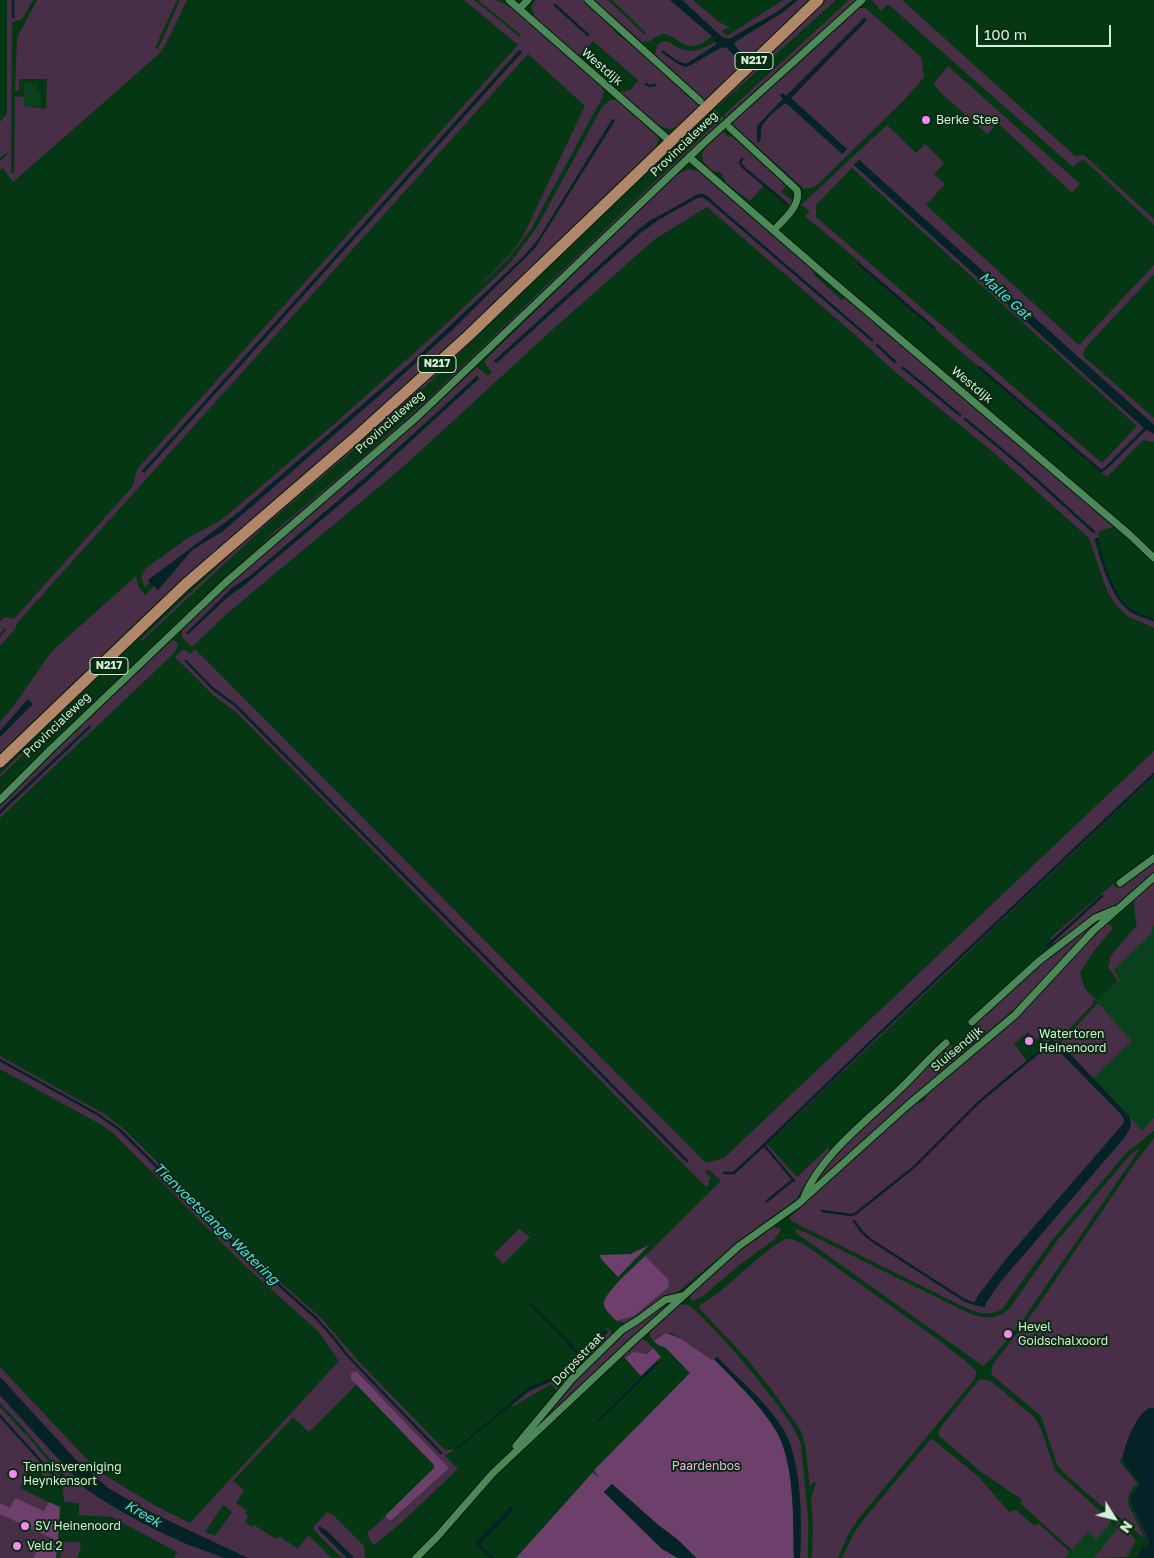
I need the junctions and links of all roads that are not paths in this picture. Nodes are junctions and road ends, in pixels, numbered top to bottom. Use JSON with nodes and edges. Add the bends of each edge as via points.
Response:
{"nodes":[{"id":1,"x":509,"y":0,"type":"edge"},
{"id":2,"x":528,"y":0,"type":"edge"},
{"id":3,"x":588,"y":0,"type":"edge"},
{"id":4,"x":818,"y":0,"type":"edge"},
{"id":5,"x":862,"y":0,"type":"edge"},
{"id":6,"x":519,"y":9,"type":"junction"},
{"id":7,"x":700,"y":101,"type":"tunnel mouth"},
{"id":8,"x":730,"y":128,"type":"tunnel mouth"},
{"id":9,"x":671,"y":142,"type":"junction"},
{"id":10,"x":689,"y":157,"type":"junction"},
{"id":11,"x":774,"y":230,"type":"junction"},
{"id":12,"x":1154,"y":558,"type":"edge"},
{"id":13,"x":216,"y":560,"type":"junction"},
{"id":14,"x":0,"y":762,"type":"edge"},
{"id":15,"x":0,"y":770,"type":"edge"},
{"id":16,"x":0,"y":800,"type":"edge"},
{"id":17,"x":1154,"y":858,"type":"edge"},
{"id":18,"x":1154,"y":877,"type":"edge"},
{"id":19,"x":1120,"y":883,"type":"dead end"},
{"id":20,"x":1118,"y":909,"type":"junction"},
{"id":21,"x":972,"y":1022,"type":"dead end"},
{"id":22,"x":946,"y":1043,"type":"dead end"},
{"id":23,"x":803,"y":1199,"type":"junction"},
{"id":24,"x":683,"y":1295,"type":"junction"},
{"id":25,"x":643,"y":1332,"type":"joint"},
{"id":26,"x":506,"y":1460,"type":"junction"},
{"id":27,"x":416,"y":1558,"type":"edge"}],
"edges":[{"from":1,"to":6,"type":"street","name":"Westdijk"},
{"from":2,"to":6,"type":"street"},
{"from":3,"to":7,"type":"street"},
{"from":4,"to":9,"type":"main road","name":"Provincialeweg","number":"N217"},
{"from":5,"to":10,"type":"street","name":"Provincialeweg"},
{"from":6,"to":9,"type":"street","name":"Westdijk"},
{"from":8,"to":11,"type":"street","via":[[797,190],[796,205]]},
{"from":9,"to":13,"type":"main road","name":"Provincialeweg","number":"N217","via":[[462,342]]},
{"from":10,"to":11,"type":"street","name":"Westdijk"},
{"from":10,"to":16,"type":"street","name":"Provincialeweg","via":[[424,411],[225,583]]},
{"from":11,"to":12,"type":"street","name":"Westdijk"},
{"from":13,"to":14,"type":"main road","name":"Provincialeweg","number":"N217","via":[[186,584]]},
{"from":13,"to":15,"type":"main road","name":"Provincialeweg","number":"N217"},
{"from":17,"to":19,"type":"street"},
{"from":18,"to":20,"type":"street","name":"Sluisendijk"},
{"from":20,"to":21,"type":"street","name":"Sluisendijk","via":[[1099,916],[1042,958]]},
{"from":20,"to":23,"type":"street","name":"Sluisendijk","via":[[1085,939],[1022,1008]]},
{"from":22,"to":23,"type":"street","name":"Sluisendijk","via":[[834,1153],[810,1184]]},
{"from":23,"to":24,"type":"street","name":"Sluisendijk","via":[[745,1241]]},
{"from":24,"to":25,"type":"street","name":"Sluisendijk"},
{"from":24,"to":26,"type":"street","name":"Dorpsstraat","via":[[665,1300],[622,1330],[564,1388]]},
{"from":25,"to":26,"type":"street","name":"Dorpsstraat"},
{"from":26,"to":27,"type":"street","name":"Dorpsstraat"}]}
